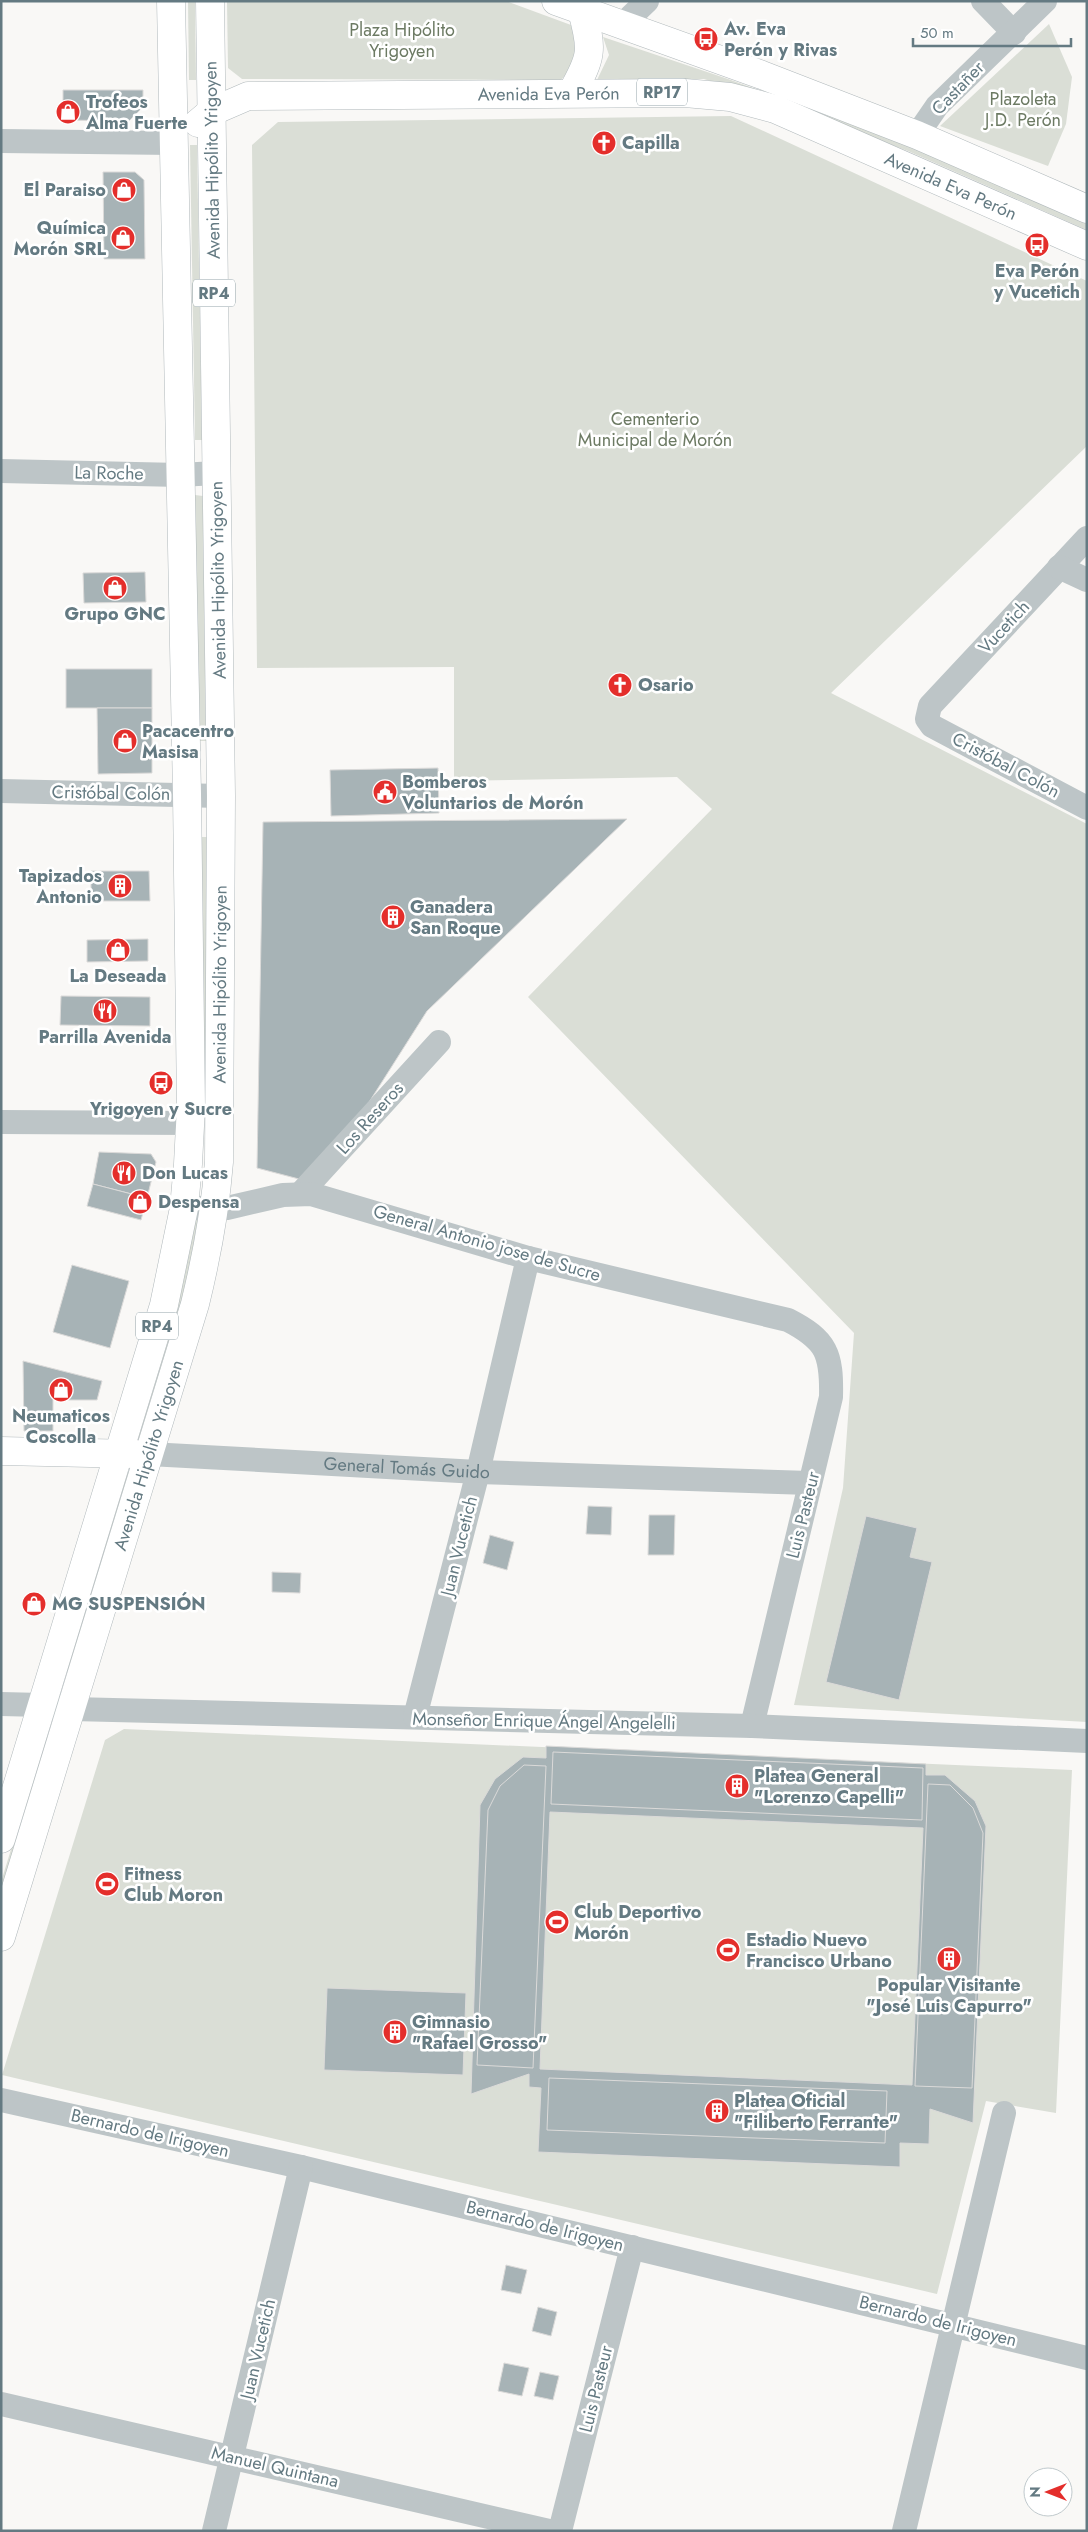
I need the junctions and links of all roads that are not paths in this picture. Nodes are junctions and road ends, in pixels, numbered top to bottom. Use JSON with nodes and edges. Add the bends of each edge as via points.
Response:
{"nodes":[{"id":1,"x":172,"y":1,"type":"edge"},
{"id":2,"x":210,"y":1,"type":"edge"},
{"id":3,"x":556,"y":1,"type":"edge"},
{"id":4,"x":647,"y":1,"type":"edge"},
{"id":5,"x":983,"y":1,"type":"edge"},
{"id":6,"x":1045,"y":1,"type":"edge"},
{"id":7,"x":582,"y":11,"type":"junction"},
{"id":8,"x":622,"y":26,"type":"junction"},
{"id":9,"x":1014,"y":33,"type":"junction"},
{"id":10,"x":572,"y":92,"type":"junction"},
{"id":11,"x":211,"y":112,"type":"junction"},
{"id":12,"x":917,"y":135,"type":"junction"},
{"id":13,"x":1,"y":141,"type":"edge"},
{"id":14,"x":174,"y":143,"type":"junction"},
{"id":15,"x":1087,"y":209,"type":"edge"},
{"id":16,"x":1087,"y":246,"type":"edge"},
{"id":17,"x":1,"y":471,"type":"edge"},
{"id":18,"x":216,"y":473,"type":"junction"},
{"id":19,"x":180,"y":475,"type":"junction"},
{"id":20,"x":1087,"y":538,"type":"edge"},
{"id":21,"x":1059,"y":567,"type":"junction"},
{"id":22,"x":1087,"y":580,"type":"edge"},
{"id":23,"x":927,"y":719,"type":"joint"},
{"id":24,"x":1,"y":791,"type":"edge"},
{"id":25,"x":187,"y":794,"type":"junction"},
{"id":26,"x":221,"y":796,"type":"junction"},
{"id":27,"x":1087,"y":808,"type":"edge"},
{"id":28,"x":439,"y":1042,"type":"dead end"},
{"id":29,"x":1,"y":1122,"type":"edge"},
{"id":30,"x":190,"y":1123,"type":"junction"},
{"id":31,"x":300,"y":1194,"type":"junction"},
{"id":32,"x":184,"y":1208,"type":"junction"},
{"id":33,"x":215,"y":1209,"type":"junction"},
{"id":34,"x":528,"y":1258,"type":"junction"},
{"id":35,"x":788,"y":1320,"type":"joint"},
{"id":36,"x":1,"y":1451,"type":"edge"},
{"id":37,"x":119,"y":1453,"type":"junction"},
{"id":38,"x":149,"y":1454,"type":"junction"},
{"id":39,"x":478,"y":1472,"type":"junction"},
{"id":40,"x":810,"y":1483,"type":"junction"},
{"id":41,"x":1,"y":1704,"type":"edge"},
{"id":42,"x":42,"y":1705,"type":"junction"},
{"id":43,"x":72,"y":1709,"type":"junction"},
{"id":44,"x":415,"y":1717,"type":"junction"},
{"id":45,"x":752,"y":1726,"type":"junction"},
{"id":46,"x":1087,"y":1741,"type":"edge"},
{"id":47,"x":1,"y":1839,"type":"edge"},
{"id":48,"x":1,"y":1938,"type":"edge"},
{"id":49,"x":1,"y":2100,"type":"edge"},
{"id":50,"x":1004,"y":2113,"type":"dead end"},
{"id":51,"x":300,"y":2167,"type":"junction"},
{"id":52,"x":632,"y":2247,"type":"junction"},
{"id":53,"x":954,"y":2325,"type":"junction"},
{"id":54,"x":1087,"y":2358,"type":"edge"},
{"id":55,"x":1,"y":2404,"type":"edge"},
{"id":56,"x":233,"y":2456,"type":"junction"},
{"id":57,"x":214,"y":2531,"type":"edge"},
{"id":58,"x":549,"y":2531,"type":"edge"},
{"id":59,"x":560,"y":2531,"type":"edge"},
{"id":60,"x":904,"y":2531,"type":"edge"}],
"edges":[{"from":1,"to":14,"type":"main road","name":"Avenida Hipólito Yrigoyen","number":"RP4"},
{"from":2,"to":11,"type":"main road","name":"Avenida Hipólito Yrigoyen","number":"RP4"},
{"from":3,"to":7,"type":"main road","name":"Avenida Eva Perón"},
{"from":4,"to":8,"type":"street"},
{"from":5,"to":9,"type":"street"},
{"from":6,"to":9,"type":"street","name":"Castañer"},
{"from":7,"to":8,"type":"main road","name":"Avenida Eva Perón"},
{"from":7,"to":10,"type":"main road","via":[[590,39],[589,54],[586,67]]},
{"from":8,"to":12,"type":"main road","name":"Avenida Eva Perón","via":[[762,75]]},
{"from":9,"to":12,"type":"street","name":"Castañer","via":[[937,106]]},
{"from":10,"to":11,"type":"main road","name":"Avenida Eva Perón","number":"RP17","via":[[248,96]]},
{"from":10,"to":16,"type":"main road","name":"Avenida Eva Perón","number":"RP17","via":[[685,92],[730,97],[775,109]]},
{"from":11,"to":14,"type":"main road","name":"Avenida Eva Perón"},
{"from":11,"to":18,"type":"main road","name":"Avenida Hipólito Yrigoyen","number":"RP4"},
{"from":12,"to":15,"type":"main road","name":"Avenida Eva Perón"},
{"from":13,"to":14,"type":"street"},
{"from":14,"to":19,"type":"main road","name":"Avenida Hipólito Yrigoyen","number":"RP4"},
{"from":17,"to":19,"type":"street","name":"La Roche"},
{"from":18,"to":19,"type":"street","name":"La Roche"},
{"from":18,"to":26,"type":"main road","name":"Avenida Hipólito Yrigoyen","number":"RP4"},
{"from":19,"to":25,"type":"main road","name":"Avenida Hipólito Yrigoyen","number":"RP4"},
{"from":20,"to":21,"type":"street","name":"Vucetich"},
{"from":21,"to":22,"type":"street"},
{"from":21,"to":23,"type":"street","name":"Vucetich","via":[[930,706]]},
{"from":23,"to":27,"type":"street","name":"Cristóbal Colón","via":[[932,726]]},
{"from":24,"to":25,"type":"street","name":"Cristóbal Colón"},
{"from":25,"to":26,"type":"street","name":"Cristóbal Colón"},
{"from":25,"to":30,"type":"main road","name":"Avenida Hipólito Yrigoyen","number":"RP4"},
{"from":26,"to":33,"type":"main road","name":"Avenida Hipólito Yrigoyen","number":"RP4","via":[[219,1162]]},
{"from":28,"to":31,"type":"street","name":"Los Reseros"},
{"from":29,"to":30,"type":"street"},
{"from":30,"to":32,"type":"main road","name":"Avenida Hipólito Yrigoyen","number":"RP4"},
{"from":31,"to":33,"type":"street","name":"General Antonio jose de Sucre"},
{"from":31,"to":34,"type":"street","name":"General Antonio jose de Sucre","via":[[329,1199]]},
{"from":32,"to":33,"type":"street","name":"General Antonio jose de Sucre"},
{"from":32,"to":37,"type":"main road","name":"Avenida Hipólito Yrigoyen","number":"RP4","via":[[164,1305]]},
{"from":33,"to":38,"type":"main road","name":"Avenida Hipólito Yrigoyen","number":"RP4","via":[[195,1304]]},
{"from":34,"to":35,"type":"street","name":"General Antonio jose de Sucre"},
{"from":34,"to":39,"type":"street","name":"Juan Vucetich"},
{"from":35,"to":40,"type":"street","name":"Luis Pasteur","via":[[815,1336],[826,1352],[832,1370],[831,1397]]},
{"from":36,"to":37,"type":"main road","name":"General Tomás Guido"},
{"from":37,"to":38,"type":"main road","name":"General Tomás Guido"},
{"from":37,"to":42,"type":"main road","name":"Avenida Hipólito Yrigoyen","number":"RP4"},
{"from":38,"to":39,"type":"street","name":"General Tomás Guido"},
{"from":38,"to":43,"type":"main road","name":"Avenida Hipólito Yrigoyen","number":"RP4"},
{"from":39,"to":40,"type":"street","name":"General Tomás Guido"},
{"from":39,"to":44,"type":"street","name":"Juan Vucetich"},
{"from":40,"to":45,"type":"street","name":"Luis Pasteur"},
{"from":41,"to":42,"type":"street","name":"Monseñor Enrique Ángel Angelelli"},
{"from":42,"to":43,"type":"street","name":"Monseñor Enrique Ángel Angelelli"},
{"from":42,"to":47,"type":"main road","name":"Avenida Hipólito Yrigoyen","number":"RP4"},
{"from":43,"to":44,"type":"street","name":"Monseñor Enrique Ángel Angelelli"},
{"from":43,"to":48,"type":"main road","name":"Avenida Hipólito Yrigoyen","number":"RP4"},
{"from":44,"to":45,"type":"street","name":"Monseñor Enrique Ángel Angelelli"},
{"from":45,"to":46,"type":"street","name":"Monseñor Enrique Ángel Angelelli"},
{"from":49,"to":51,"type":"street","name":"Bernardo de Irigoyen"},
{"from":50,"to":53,"type":"street"},
{"from":51,"to":52,"type":"street","name":"Bernardo de Irigoyen"},
{"from":51,"to":56,"type":"street","name":"Juan Vucetich"},
{"from":52,"to":53,"type":"street","name":"Bernardo de Irigoyen"},
{"from":52,"to":59,"type":"street","name":"Luis Pasteur"},
{"from":53,"to":54,"type":"street","name":"Bernardo de Irigoyen"},
{"from":53,"to":60,"type":"street"},
{"from":55,"to":56,"type":"street","name":"Manuel Quintana"},
{"from":56,"to":57,"type":"street","name":"Juan Vucetich"},
{"from":56,"to":58,"type":"street","name":"Manuel Quintana"}]}
